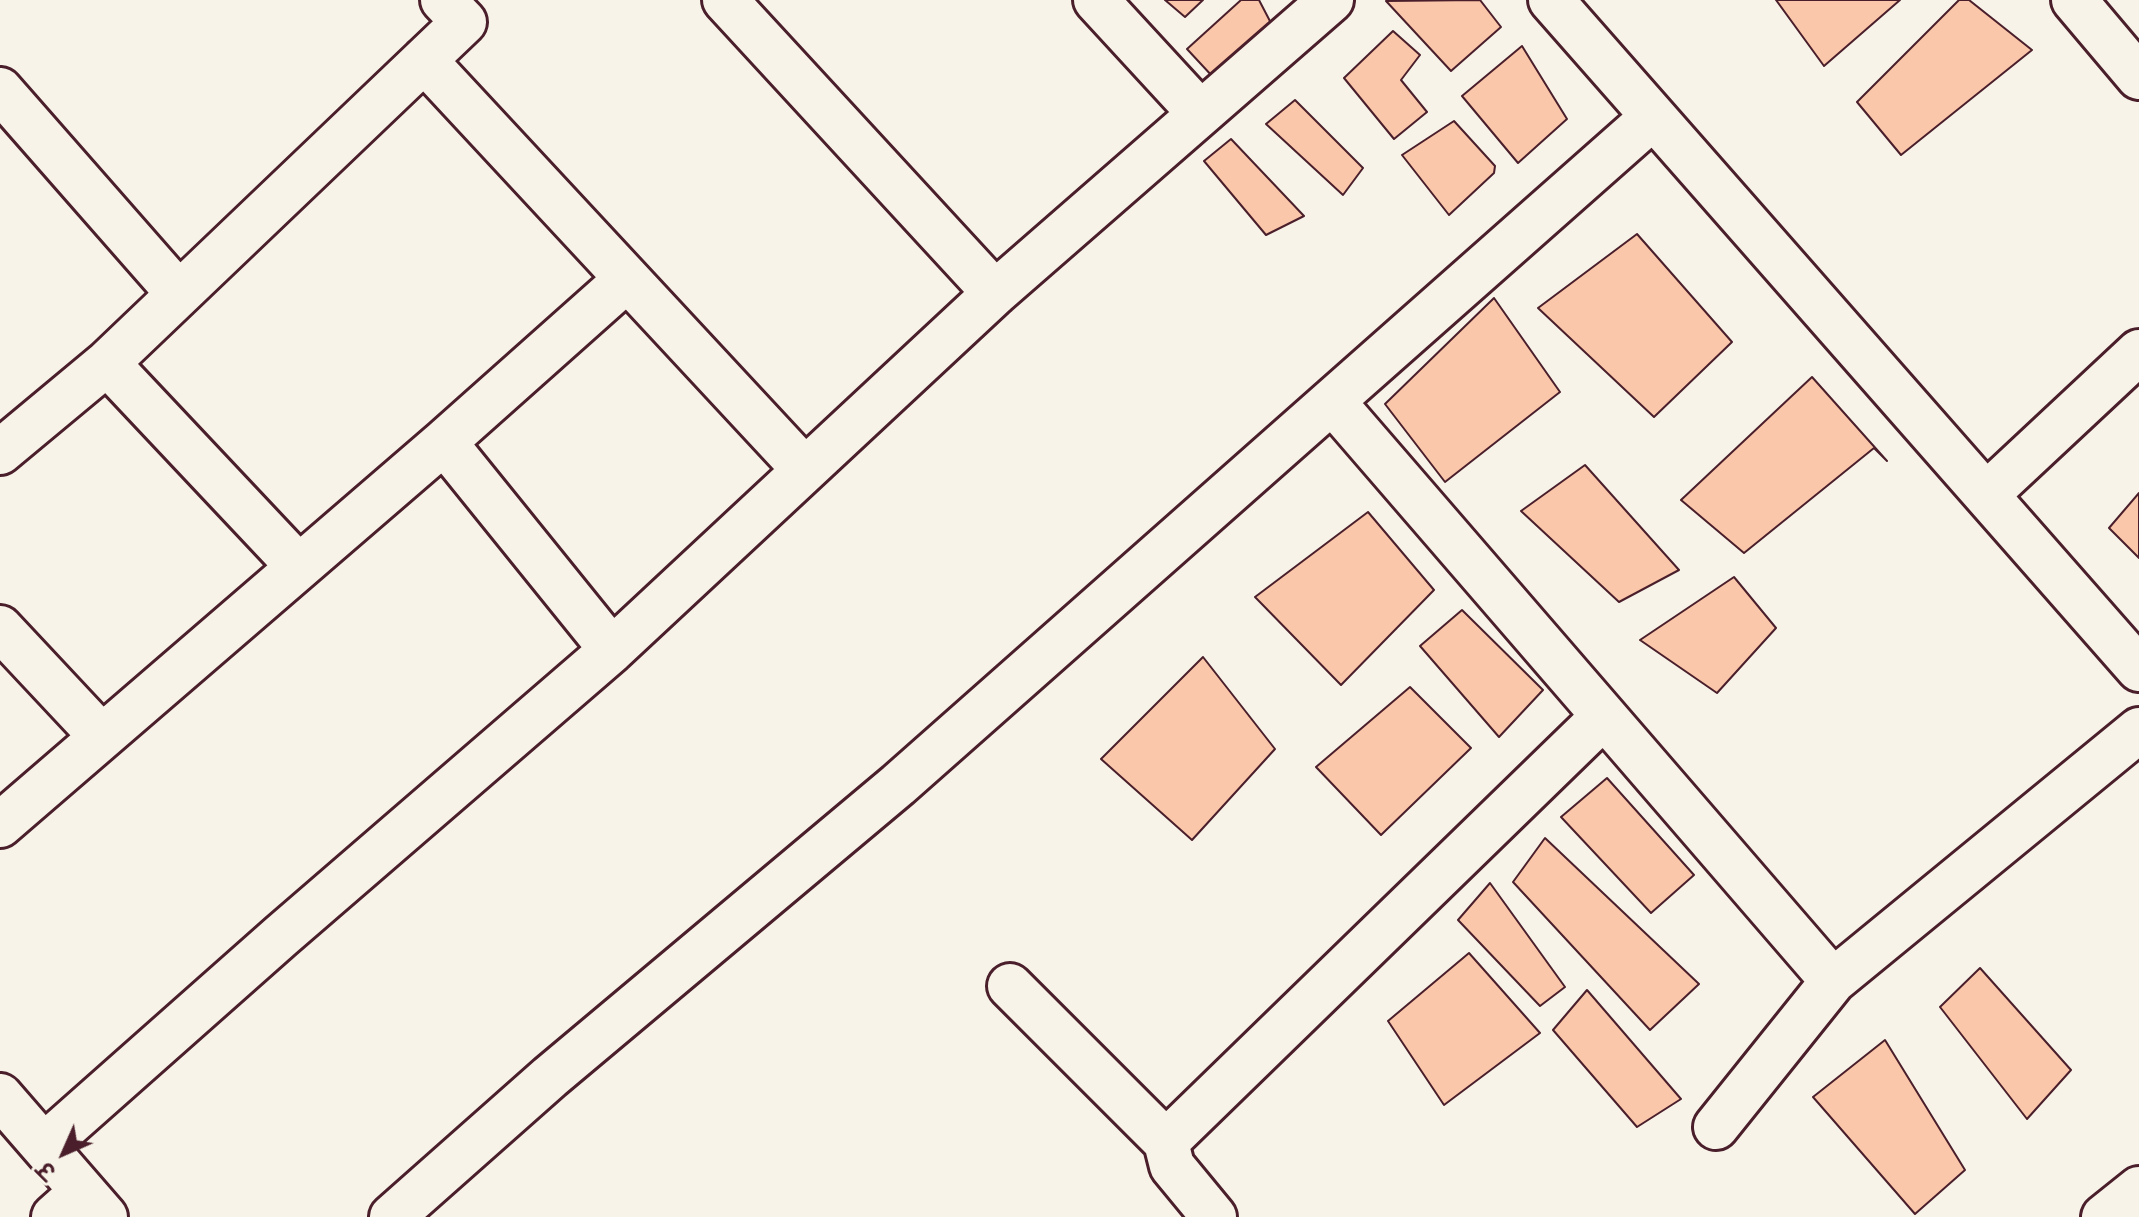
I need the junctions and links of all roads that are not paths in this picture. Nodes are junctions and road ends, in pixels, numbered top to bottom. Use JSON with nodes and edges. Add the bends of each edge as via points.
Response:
{"nodes":[{"id":1,"x":443,"y":0,"type":"edge"},
{"id":2,"x":725,"y":0,"type":"edge"},
{"id":3,"x":1096,"y":0,"type":"edge"},
{"id":4,"x":1331,"y":0,"type":"edge"},
{"id":5,"x":1551,"y":0,"type":"edge"},
{"id":6,"x":2074,"y":0,"type":"edge"},
{"id":7,"x":424,"y":60,"type":"junction"},
{"id":8,"x":2139,"y":77,"type":"edge"},
{"id":9,"x":0,"y":90,"type":"edge"},
{"id":10,"x":1200,"y":113,"type":"junction"},
{"id":11,"x":1653,"y":117,"type":"junction"},
{"id":12,"x":627,"y":279,"type":"junction"},
{"id":13,"x":995,"y":293,"type":"junction"},
{"id":14,"x":179,"y":294,"type":"junction"},
{"id":15,"x":2139,"y":352,"type":"edge"},
{"id":16,"x":107,"y":363,"type":"junction"},
{"id":17,"x":1332,"y":401,"type":"junction"},
{"id":18,"x":444,"y":442,"type":"junction"},
{"id":19,"x":2,"y":446,"type":"edge"},
{"id":20,"x":805,"y":470,"type":"junction"},
{"id":21,"x":1986,"y":495,"type":"junction"},
{"id":22,"x":299,"y":567,"type":"junction"},
{"id":23,"x":0,"y":628,"type":"edge"},
{"id":24,"x":612,"y":650,"type":"junction"},
{"id":25,"x":2139,"y":669,"type":"edge"},
{"id":26,"x":1604,"y":716,"type":"junction"},
{"id":27,"x":2139,"y":730,"type":"edge"},
{"id":28,"x":102,"y":737,"type":"junction"},
{"id":29,"x":0,"y":825,"type":"edge"},
{"id":30,"x":1833,"y":981,"type":"junction"},
{"id":31,"x":1010,"y":986,"type":"dead end"},
{"id":32,"x":0,"y":1096,"type":"edge"},
{"id":33,"x":1716,"y":1127,"type":"dead end"},
{"id":34,"x":1166,"y":1142,"type":"junction"},
{"id":35,"x":44,"y":1146,"type":"junction"},
{"id":36,"x":2139,"y":1189,"type":"edge"},
{"id":37,"x":80,"y":1209,"type":"edge"},
{"id":38,"x":392,"y":1217,"type":"edge"},
{"id":39,"x":1214,"y":1217,"type":"edge"},
{"id":40,"x":2104,"y":1217,"type":"edge"}],
"edges":[{"from":1,"to":7,"type":"street","via":[[464,22]]},
{"from":2,"to":13,"type":"street"},
{"from":3,"to":10,"type":"street"},
{"from":4,"to":10,"type":"street"},
{"from":5,"to":11,"type":"street"},
{"from":6,"to":8,"type":"street"},
{"from":7,"to":12,"type":"street"},
{"from":7,"to":14,"type":"street"},
{"from":9,"to":14,"type":"street"},
{"from":10,"to":13,"type":"street"},
{"from":11,"to":17,"type":"street"},
{"from":11,"to":21,"type":"street"},
{"from":12,"to":18,"type":"street"},
{"from":12,"to":20,"type":"street"},
{"from":13,"to":20,"type":"street"},
{"from":14,"to":16,"type":"street"},
{"from":15,"to":21,"type":"street"},
{"from":16,"to":19,"type":"street"},
{"from":16,"to":22,"type":"street"},
{"from":17,"to":26,"type":"street"},
{"from":17,"to":38,"type":"street","via":[[898,785]]},
{"from":18,"to":22,"type":"street"},
{"from":18,"to":24,"type":"street"},
{"from":20,"to":24,"type":"street"},
{"from":21,"to":25,"type":"street"},
{"from":22,"to":28,"type":"street"},
{"from":23,"to":28,"type":"street"},
{"from":24,"to":35,"type":"street"},
{"from":26,"to":30,"type":"street"},
{"from":26,"to":34,"type":"street"},
{"from":27,"to":30,"type":"street"},
{"from":28,"to":29,"type":"street"},
{"from":30,"to":33,"type":"street"},
{"from":31,"to":34,"type":"street"},
{"from":32,"to":35,"type":"street"},
{"from":34,"to":39,"type":"street","via":[[1172,1166]]},
{"from":35,"to":37,"type":"street"},
{"from":36,"to":40,"type":"street"}]}
